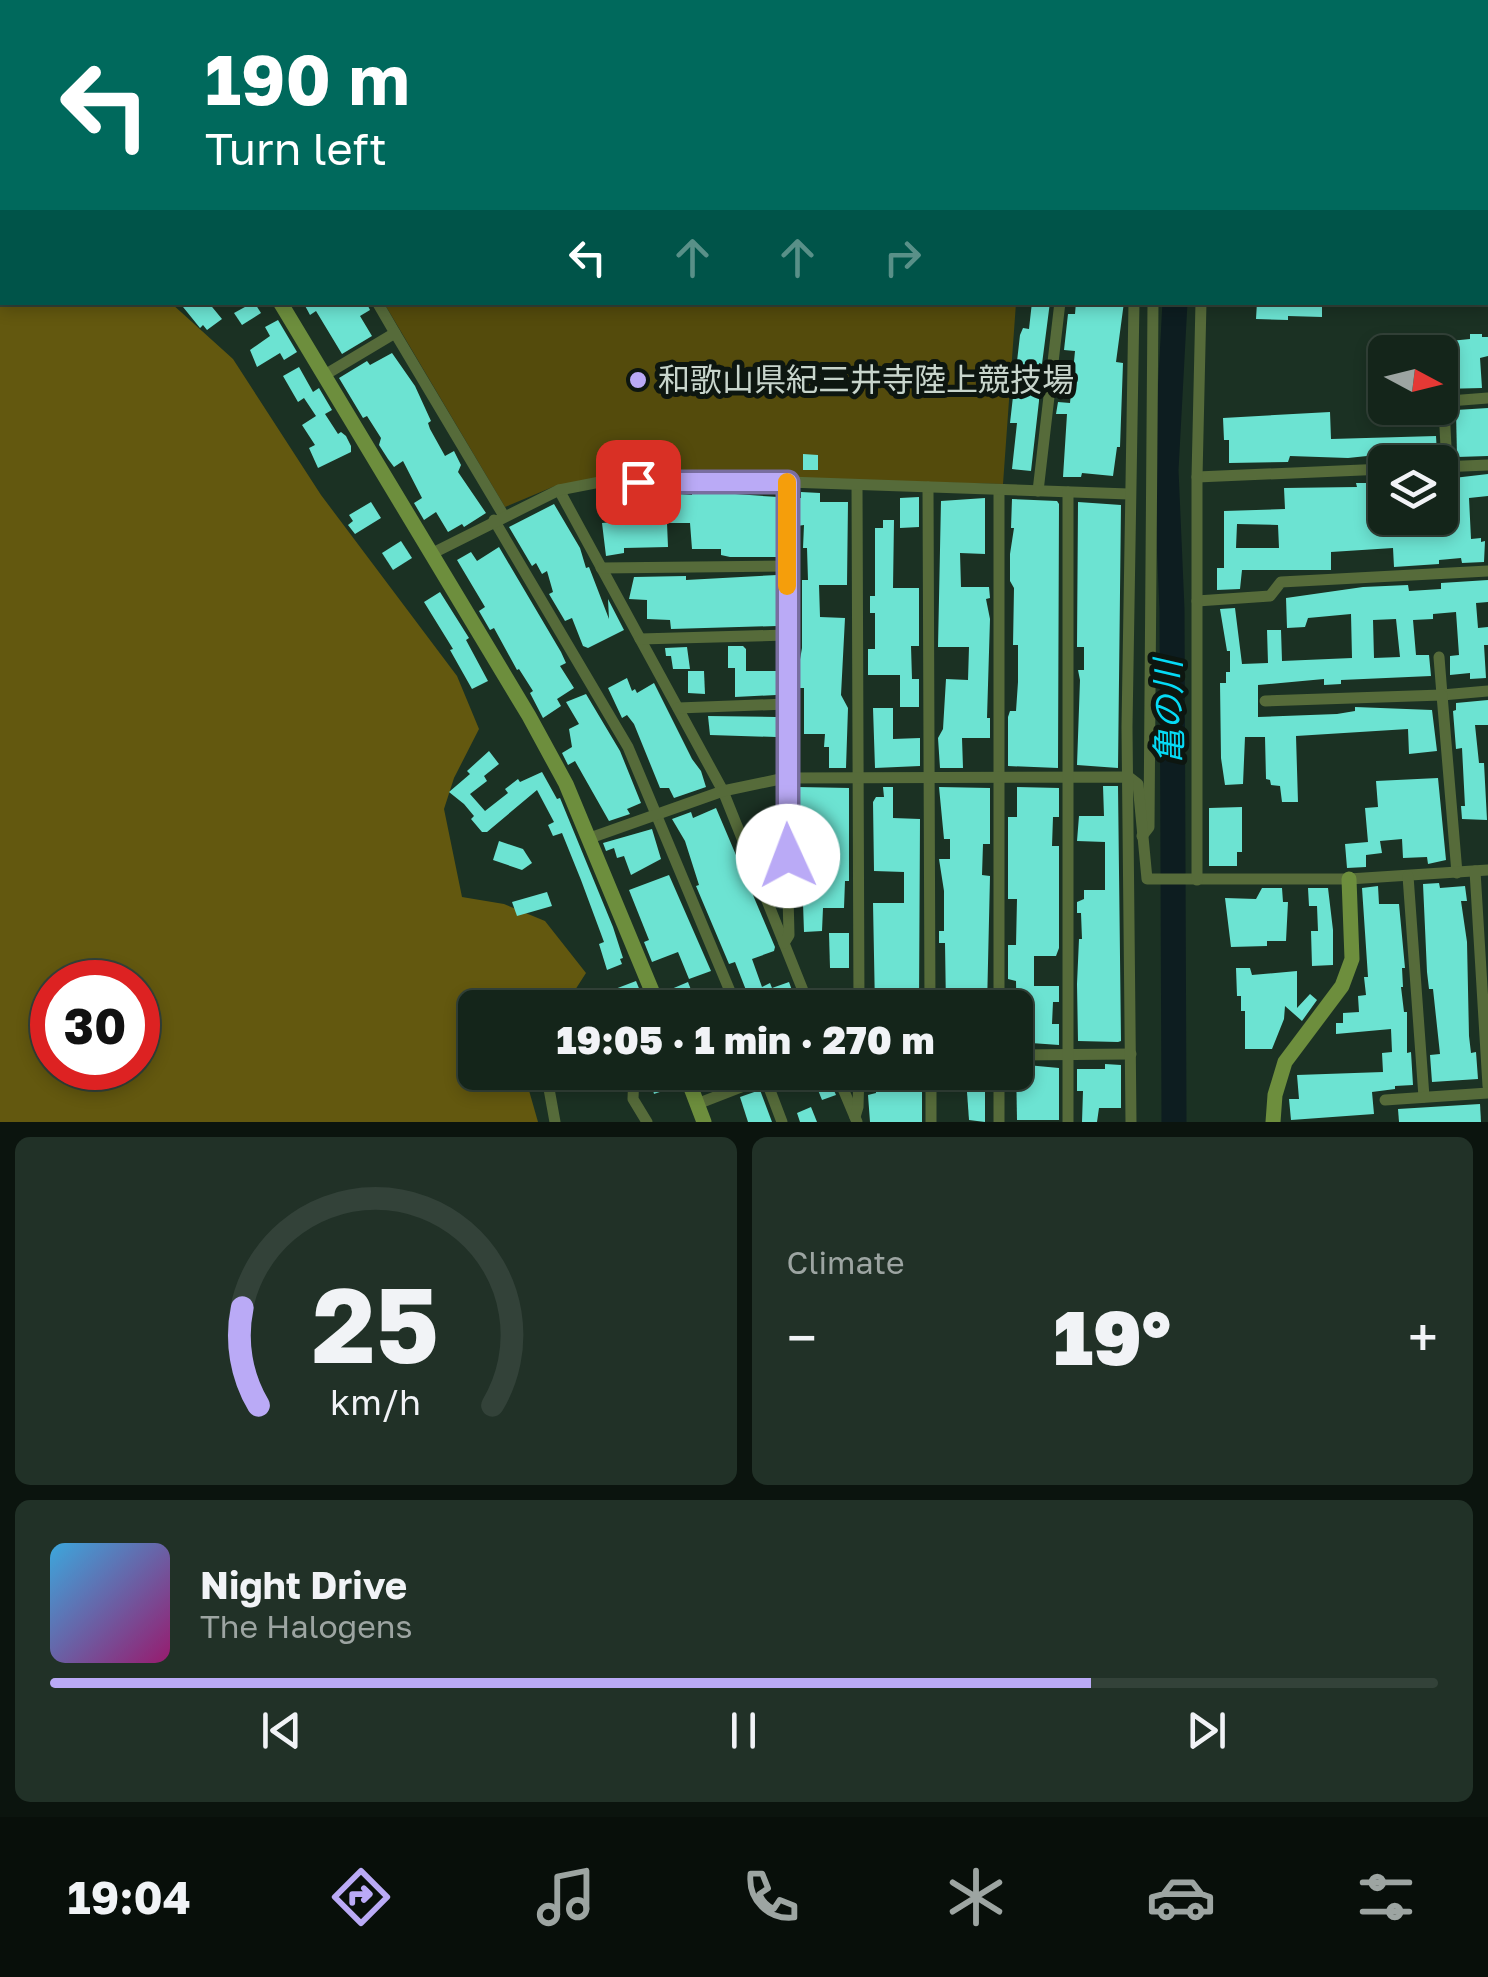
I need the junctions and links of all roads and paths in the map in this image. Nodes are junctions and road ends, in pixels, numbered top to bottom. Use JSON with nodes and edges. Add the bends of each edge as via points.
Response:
{"nodes":[{"id":1,"x":282,"y":305,"type":"edge"},
{"id":2,"x":379,"y":305,"type":"edge"},
{"id":3,"x":1060,"y":305,"type":"edge"},
{"id":4,"x":1134,"y":305,"type":"edge"},
{"id":5,"x":1153,"y":305,"type":"edge"},
{"id":6,"x":1201,"y":305,"type":"edge"},
{"id":7,"x":396,"y":333,"type":"junction"},
{"id":8,"x":323,"y":376,"type":"junction"},
{"id":9,"x":1488,"y":398,"type":"edge"},
{"id":10,"x":1444,"y":445,"type":"edge"},
{"id":11,"x":1488,"y":465,"type":"edge"},
{"id":12,"x":1458,"y":466,"type":"edge"},
{"id":13,"x":1368,"y":470,"type":"edge"},
{"id":14,"x":1197,"y":477,"type":"junction"},
{"id":15,"x":788,"y":482,"type":"junction"},
{"id":16,"x":857,"y":484,"type":"junction"},
{"id":17,"x":928,"y":487,"type":"junction"},
{"id":18,"x":559,"y":490,"type":"junction"},
{"id":19,"x":999,"y":490,"type":"junction"},
{"id":20,"x":1038,"y":491,"type":"junction"},
{"id":21,"x":1068,"y":492,"type":"junction"},
{"id":22,"x":1129,"y":494,"type":"junction"},
{"id":23,"x":499,"y":518,"type":"junction"},
{"id":24,"x":431,"y":554,"type":"junction"},
{"id":25,"x":788,"y":566,"type":"junction"},
{"id":26,"x":601,"y":568,"type":"junction"},
{"id":27,"x":1488,"y":571,"type":"edge"},
{"id":28,"x":1197,"y":601,"type":"junction"},
{"id":29,"x":787,"y":635,"type":"junction"},
{"id":30,"x":640,"y":639,"type":"junction"},
{"id":31,"x":1439,"y":656,"type":"dead end"},
{"id":32,"x":1488,"y":691,"type":"edge"},
{"id":33,"x":1442,"y":695,"type":"junction"},
{"id":34,"x":1265,"y":702,"type":"dead end"},
{"id":35,"x":786,"y":704,"type":"junction"},
{"id":36,"x":678,"y":708,"type":"junction"},
{"id":37,"x":858,"y":777,"type":"junction"},
{"id":38,"x":929,"y":777,"type":"junction"},
{"id":39,"x":999,"y":777,"type":"junction"},
{"id":40,"x":1068,"y":777,"type":"junction"},
{"id":41,"x":1129,"y":777,"type":"junction"},
{"id":42,"x":785,"y":778,"type":"junction"},
{"id":43,"x":723,"y":791,"type":"junction"},
{"id":44,"x":658,"y":813,"type":"junction"},
{"id":45,"x":1142,"y":836,"type":"junction"},
{"id":46,"x":590,"y":838,"type":"junction"},
{"id":47,"x":1482,"y":871,"type":"edge"},
{"id":48,"x":1457,"y":873,"type":"junction"},
{"id":49,"x":1408,"y":876,"type":"junction"},
{"id":50,"x":1349,"y":879,"type":"junction"},
{"id":51,"x":1193,"y":880,"type":"junction"},
{"id":52,"x":784,"y":943,"type":"junction"},
{"id":53,"x":653,"y":990,"type":"edge"},
{"id":54,"x":729,"y":990,"type":"edge"},
{"id":55,"x":803,"y":990,"type":"edge"},
{"id":56,"x":859,"y":990,"type":"edge"},
{"id":57,"x":930,"y":990,"type":"edge"},
{"id":58,"x":999,"y":990,"type":"edge"},
{"id":59,"x":1131,"y":1054,"type":"junction"},
{"id":60,"x":1068,"y":1055,"type":"junction"},
{"id":61,"x":1033,"y":1056,"type":"edge"},
{"id":62,"x":549,"y":1090,"type":"edge"},
{"id":63,"x":633,"y":1090,"type":"edge"},
{"id":64,"x":691,"y":1090,"type":"edge"},
{"id":65,"x":728,"y":1090,"type":"edge"},
{"id":66,"x":770,"y":1090,"type":"edge"},
{"id":67,"x":844,"y":1090,"type":"edge"},
{"id":68,"x":858,"y":1090,"type":"edge"},
{"id":69,"x":931,"y":1090,"type":"edge"},
{"id":70,"x":999,"y":1090,"type":"edge"},
{"id":71,"x":1488,"y":1090,"type":"edge"},
{"id":72,"x":1424,"y":1096,"type":"junction"},
{"id":73,"x":1385,"y":1100,"type":"dead end"},
{"id":74,"x":697,"y":1104,"type":"junction"},
{"id":75,"x":856,"y":1120,"type":"edge"},
{"id":76,"x":555,"y":1122,"type":"edge"},
{"id":77,"x":647,"y":1122,"type":"edge"},
{"id":78,"x":704,"y":1122,"type":"edge"},
{"id":79,"x":782,"y":1122,"type":"edge"},
{"id":80,"x":931,"y":1122,"type":"edge"},
{"id":81,"x":999,"y":1122,"type":"edge"},
{"id":82,"x":1068,"y":1122,"type":"edge"},
{"id":83,"x":1132,"y":1122,"type":"edge"},
{"id":84,"x":1273,"y":1122,"type":"edge"}],
"edges":[{"from":1,"to":8,"type":"street"},
{"from":2,"to":7,"type":"street"},
{"from":3,"to":20,"type":"street"},
{"from":4,"to":22,"type":"street"},
{"from":5,"to":45,"type":"street","via":[[1149,827]]},
{"from":6,"to":14,"type":"street"},
{"from":7,"to":8,"type":"street"},
{"from":7,"to":23,"type":"street"},
{"from":8,"to":24,"type":"street"},
{"from":9,"to":10,"type":"street","via":[[1448,401]]},
{"from":11,"to":12,"type":"street"},
{"from":13,"to":14,"type":"street"},
{"from":14,"to":28,"type":"street"},
{"from":15,"to":16,"type":"street"},
{"from":15,"to":18,"type":"street","via":[[600,482]]},
{"from":15,"to":25,"type":"street"},
{"from":16,"to":17,"type":"street"},
{"from":16,"to":37,"type":"street"},
{"from":17,"to":19,"type":"street"},
{"from":17,"to":38,"type":"street"},
{"from":18,"to":23,"type":"street"},
{"from":18,"to":26,"type":"street"},
{"from":19,"to":20,"type":"street"},
{"from":19,"to":39,"type":"street"},
{"from":20,"to":21,"type":"street"},
{"from":21,"to":22,"type":"street"},
{"from":21,"to":40,"type":"street"},
{"from":22,"to":41,"type":"street"},
{"from":23,"to":24,"type":"street"},
{"from":23,"to":44,"type":"street"},
{"from":24,"to":46,"type":"street","via":[[548,750]]},
{"from":25,"to":26,"type":"street"},
{"from":25,"to":29,"type":"street"},
{"from":26,"to":30,"type":"street"},
{"from":27,"to":28,"type":"street","via":[[1282,582],[1270,596]]},
{"from":28,"to":51,"type":"street"},
{"from":29,"to":30,"type":"street"},
{"from":29,"to":35,"type":"street"},
{"from":30,"to":36,"type":"street"},
{"from":31,"to":33,"type":"street"},
{"from":32,"to":33,"type":"street"},
{"from":33,"to":34,"type":"street"},
{"from":33,"to":48,"type":"street"},
{"from":35,"to":36,"type":"street"},
{"from":35,"to":42,"type":"street"},
{"from":36,"to":43,"type":"street"},
{"from":37,"to":38,"type":"street"},
{"from":37,"to":42,"type":"street"},
{"from":37,"to":56,"type":"street"},
{"from":38,"to":39,"type":"street"},
{"from":38,"to":57,"type":"street"},
{"from":39,"to":40,"type":"street"},
{"from":39,"to":58,"type":"street"},
{"from":40,"to":41,"type":"street"},
{"from":40,"to":60,"type":"street"},
{"from":41,"to":45,"type":"street","via":[[1138,784]]},
{"from":41,"to":59,"type":"street"},
{"from":42,"to":43,"type":"street"},
{"from":42,"to":52,"type":"street","via":[[790,935]]},
{"from":43,"to":44,"type":"street"},
{"from":43,"to":52,"type":"street"},
{"from":44,"to":46,"type":"street"},
{"from":44,"to":54,"type":"street"},
{"from":45,"to":51,"type":"street","via":[[1148,879]]},
{"from":46,"to":53,"type":"street"},
{"from":47,"to":48,"type":"street"},
{"from":47,"to":71,"type":"street"},
{"from":48,"to":49,"type":"street"},
{"from":49,"to":50,"type":"street"},
{"from":49,"to":72,"type":"street"},
{"from":50,"to":51,"type":"street"},
{"from":50,"to":84,"type":"street","via":[[1352,959],[1342,986],[1285,1062]]},
{"from":52,"to":55,"type":"street"},
{"from":59,"to":60,"type":"street"},
{"from":59,"to":83,"type":"street"},
{"from":60,"to":61,"type":"street"},
{"from":60,"to":82,"type":"street"},
{"from":62,"to":76,"type":"street"},
{"from":63,"to":77,"type":"street"},
{"from":64,"to":74,"type":"street"},
{"from":65,"to":74,"type":"street"},
{"from":66,"to":79,"type":"street"},
{"from":67,"to":75,"type":"street"},
{"from":68,"to":75,"type":"street"},
{"from":69,"to":80,"type":"street"},
{"from":70,"to":81,"type":"street"},
{"from":71,"to":72,"type":"street"},
{"from":72,"to":73,"type":"street"},
{"from":74,"to":78,"type":"street"}]}
